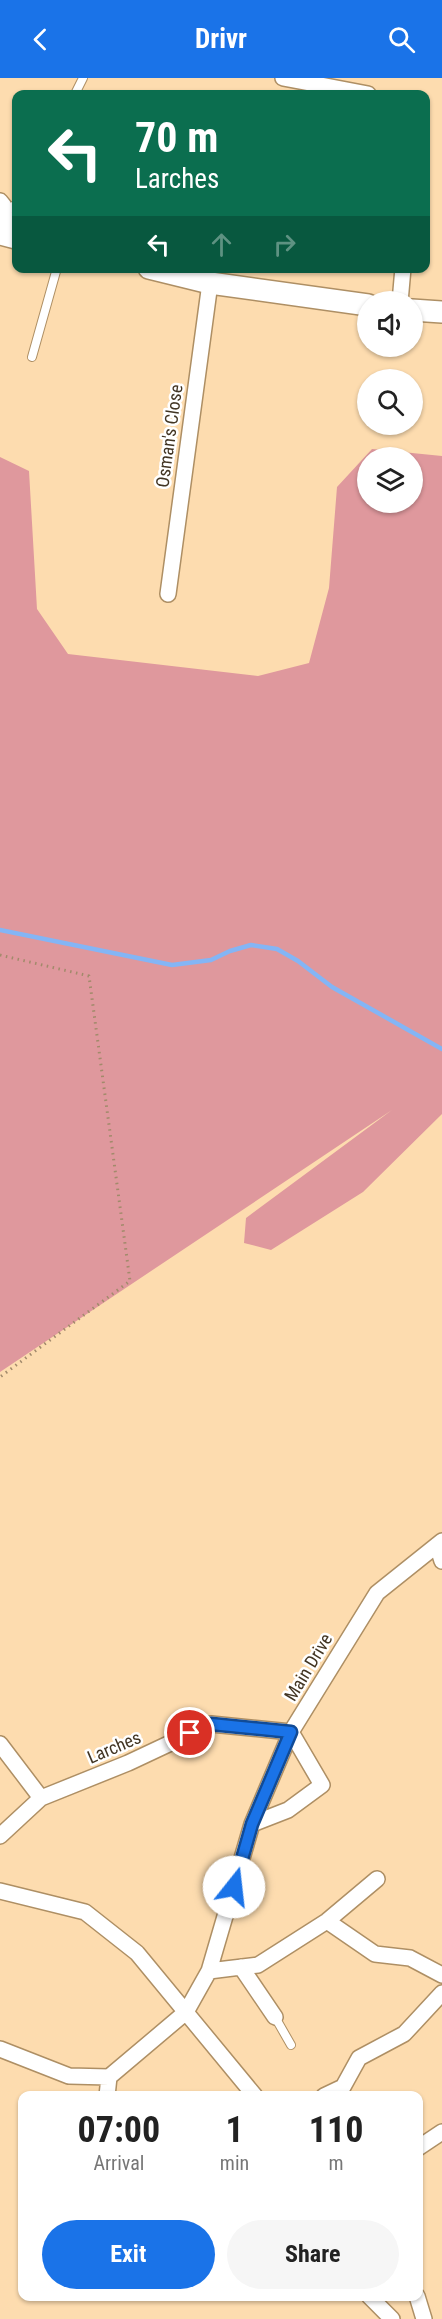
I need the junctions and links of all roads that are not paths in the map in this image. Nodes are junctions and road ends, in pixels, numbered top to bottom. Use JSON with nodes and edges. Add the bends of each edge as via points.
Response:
{"nodes":[{"id":1,"x":283,"y":78,"type":"edge"},
{"id":2,"x":347,"y":90,"type":"edge"},
{"id":3,"x":7,"y":206,"type":"edge"},
{"id":4,"x":7,"y":236,"type":"edge"},
{"id":5,"x":56,"y":273,"type":"edge"},
{"id":6,"x":169,"y":273,"type":"edge"},
{"id":7,"x":403,"y":273,"type":"edge"},
{"id":8,"x":210,"y":283,"type":"junction"},
{"id":9,"x":401,"y":291,"type":"edge"},
{"id":10,"x":357,"y":303,"type":"edge"},
{"id":11,"x":423,"y":311,"type":"edge"},
{"id":12,"x":442,"y":312,"type":"edge"},
{"id":13,"x":32,"y":357,"type":"dead end"},
{"id":14,"x":168,"y":594,"type":"dead end"},
{"id":15,"x":440,"y":1543,"type":"edge"},
{"id":16,"x":442,"y":1561,"type":"edge"},
{"id":17,"x":291,"y":1732,"type":"junction"},
{"id":18,"x":0,"y":1744,"type":"edge"},
{"id":19,"x":41,"y":1798,"type":"junction"},
{"id":20,"x":252,"y":1824,"type":"junction"},
{"id":21,"x":0,"y":1836,"type":"edge"},
{"id":22,"x":376,"y":1879,"type":"dead end"},
{"id":23,"x":0,"y":1891,"type":"edge"},
{"id":24,"x":327,"y":1922,"type":"junction"},
{"id":25,"x":241,"y":1967,"type":"junction"},
{"id":26,"x":208,"y":1971,"type":"junction"},
{"id":27,"x":442,"y":1975,"type":"edge"},
{"id":28,"x":442,"y":1993,"type":"edge"},
{"id":29,"x":186,"y":2012,"type":"junction"},
{"id":30,"x":275,"y":2018,"type":"joint"},
{"id":31,"x":291,"y":2045,"type":"dead end"},
{"id":32,"x":0,"y":2049,"type":"edge"},
{"id":33,"x":108,"y":2077,"type":"junction"},
{"id":34,"x":107,"y":2091,"type":"edge"},
{"id":35,"x":251,"y":2091,"type":"edge"},
{"id":36,"x":335,"y":2091,"type":"edge"},
{"id":37,"x":442,"y":2132,"type":"edge"},
{"id":38,"x":423,"y":2145,"type":"edge"},
{"id":39,"x":374,"y":2301,"type":"edge"},
{"id":40,"x":419,"y":2301,"type":"edge"},
{"id":41,"x":390,"y":2319,"type":"edge"},
{"id":42,"x":424,"y":2319,"type":"edge"}],
"edges":[{"from":1,"to":2,"type":"street"},
{"from":3,"to":4,"type":"street"},
{"from":5,"to":13,"type":"lane"},
{"from":6,"to":8,"type":"main road"},
{"from":7,"to":9,"type":"street"},
{"from":8,"to":10,"type":"main road"},
{"from":8,"to":14,"type":"street","name":"Osman's Close"},
{"from":11,"to":12,"type":"main road"},
{"from":15,"to":16,"type":"street"},
{"from":15,"to":17,"type":"street","name":"Main Drive","via":[[377,1593]]},
{"from":17,"to":19,"type":"street","name":"Larches","via":[[211,1724]]},
{"from":17,"to":20,"type":"street","name":"Main Drive"},
{"from":17,"to":20,"type":"street","via":[[322,1785],[288,1810]]},
{"from":18,"to":19,"type":"street"},
{"from":19,"to":21,"type":"street","name":"Larches"},
{"from":20,"to":26,"type":"street","name":"Main Drive"},
{"from":22,"to":24,"type":"street"},
{"from":23,"to":29,"type":"street","via":[[85,1912],[137,1953]]},
{"from":24,"to":25,"type":"street","via":[[258,1965]]},
{"from":24,"to":27,"type":"street","via":[[375,1954],[411,1958]]},
{"from":25,"to":26,"type":"street"},
{"from":25,"to":30,"type":"street"},
{"from":26,"to":29,"type":"street","name":"Main Drive"},
{"from":28,"to":36,"type":"street","via":[[404,2034],[358,2058],[343,2087]]},
{"from":29,"to":33,"type":"street","name":"Main Drive"},
{"from":29,"to":35,"type":"street"},
{"from":30,"to":31,"type":"lane"},
{"from":32,"to":33,"type":"street","via":[[69,2076]]},
{"from":33,"to":34,"type":"street"},
{"from":37,"to":38,"type":"street"},
{"from":39,"to":41,"type":"street"},
{"from":40,"to":42,"type":"street"}]}
